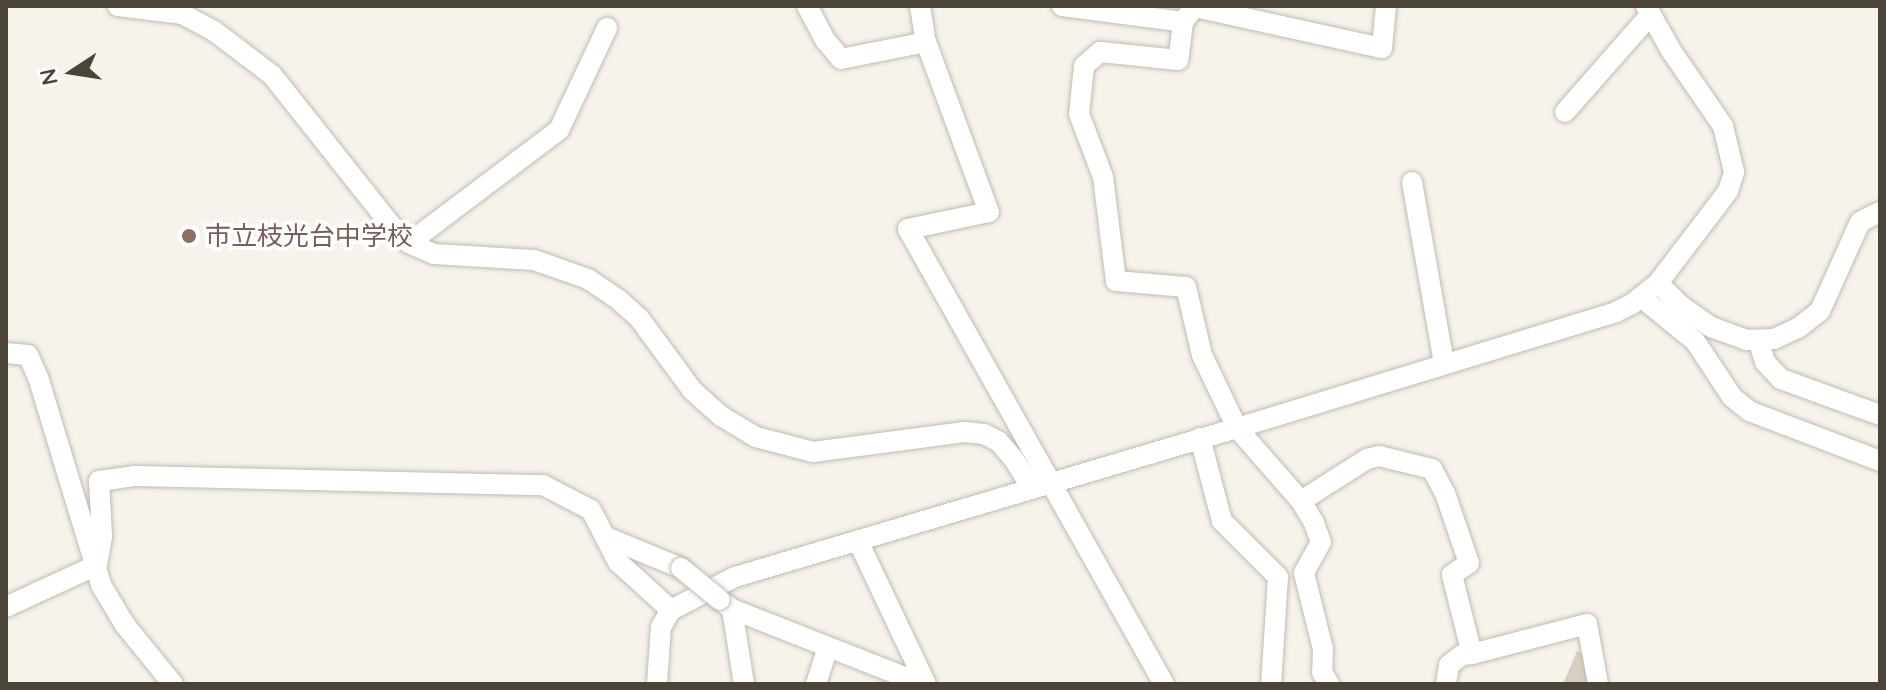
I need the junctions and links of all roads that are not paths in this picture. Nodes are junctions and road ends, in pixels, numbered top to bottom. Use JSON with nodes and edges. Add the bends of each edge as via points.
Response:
{"nodes":[{"id":1,"x":807,"y":6,"type":"edge"},
{"id":2,"x":920,"y":6,"type":"edge"},
{"id":3,"x":1062,"y":6,"type":"edge"},
{"id":4,"x":1386,"y":6,"type":"edge"},
{"id":5,"x":129,"y":7,"type":"edge"},
{"id":6,"x":1649,"y":10,"type":"edge"},
{"id":7,"x":1191,"y":12,"type":"edge"},
{"id":8,"x":607,"y":28,"type":"dead end"},
{"id":9,"x":926,"y":42,"type":"junction"},
{"id":10,"x":1565,"y":112,"type":"dead end"},
{"id":11,"x":1412,"y":182,"type":"dead end"},
{"id":12,"x":1880,"y":212,"type":"edge"},
{"id":13,"x":409,"y":243,"type":"junction"},
{"id":14,"x":1658,"y":283,"type":"junction"},
{"id":15,"x":1641,"y":297,"type":"junction"},
{"id":16,"x":1758,"y":340,"type":"junction"},
{"id":17,"x":6,"y":353,"type":"edge"},
{"id":18,"x":1444,"y":363,"type":"junction"},
{"id":19,"x":1880,"y":415,"type":"edge"},
{"id":20,"x":1237,"y":428,"type":"junction"},
{"id":21,"x":1200,"y":438,"type":"junction"},
{"id":22,"x":1880,"y":461,"type":"edge"},
{"id":23,"x":1041,"y":485,"type":"junction"},
{"id":24,"x":1301,"y":501,"type":"junction"},
{"id":25,"x":606,"y":537,"type":"junction"},
{"id":26,"x":858,"y":541,"type":"junction"},
{"id":27,"x":97,"y":565,"type":"junction"},
{"id":28,"x":726,"y":604,"type":"junction"},
{"id":29,"x":6,"y":607,"type":"edge"},
{"id":30,"x":671,"y":610,"type":"junction"},
{"id":31,"x":828,"y":647,"type":"junction"},
{"id":32,"x":1472,"y":654,"type":"junction"},
{"id":33,"x":164,"y":681,"type":"edge"},
{"id":34,"x":657,"y":684,"type":"edge"},
{"id":35,"x":744,"y":684,"type":"edge"},
{"id":36,"x":816,"y":684,"type":"edge"},
{"id":37,"x":924,"y":684,"type":"edge"},
{"id":38,"x":1164,"y":684,"type":"edge"},
{"id":39,"x":1271,"y":684,"type":"edge"},
{"id":40,"x":1329,"y":684,"type":"edge"},
{"id":41,"x":1446,"y":684,"type":"edge"},
{"id":42,"x":1598,"y":684,"type":"edge"}],
"edges":[{"from":1,"to":9,"type":"street","via":[[841,59]]},
{"from":2,"to":9,"type":"street"},
{"from":3,"to":7,"type":"street"},
{"from":4,"to":7,"type":"street","via":[[1382,48]]},
{"from":5,"to":13,"type":"street","via":[[182,14],[272,75]]},
{"from":6,"to":10,"type":"street"},
{"from":6,"to":14,"type":"street","via":[[1723,126],[1734,172],[1728,191]]},
{"from":7,"to":20,"type":"street","via":[[1178,60],[1100,52],[1084,66],[1079,114],[1103,177],[1116,281],[1186,287],[1202,355]]},
{"from":8,"to":13,"type":"street","via":[[559,130]]},
{"from":9,"to":23,"type":"street","via":[[989,212],[908,229]]},
{"from":11,"to":18,"type":"street"},
{"from":12,"to":16,"type":"street","via":[[1860,222],[1820,311],[1774,339]]},
{"from":13,"to":23,"type":"street","via":[[434,254],[534,260],[588,279],[639,318],[692,390],[756,437],[813,452],[984,434],[998,441]]},
{"from":14,"to":15,"type":"street"},
{"from":14,"to":16,"type":"street","via":[[1711,327]]},
{"from":15,"to":18,"type":"street","via":[[1616,312]]},
{"from":15,"to":22,"type":"street","via":[[1695,341],[1732,397],[1749,411]]},
{"from":16,"to":19,"type":"street","via":[[1765,362],[1781,379]]},
{"from":17,"to":27,"type":"street","via":[[28,355],[38,377]]},
{"from":18,"to":20,"type":"street"},
{"from":20,"to":21,"type":"street"},
{"from":20,"to":24,"type":"street"},
{"from":21,"to":23,"type":"street"},
{"from":21,"to":39,"type":"street","via":[[1222,521],[1278,577]]},
{"from":23,"to":26,"type":"street"},
{"from":23,"to":38,"type":"street"},
{"from":24,"to":32,"type":"street","via":[[1379,456],[1432,469],[1469,563],[1452,575]]},
{"from":24,"to":40,"type":"street","via":[[1321,542],[1304,573],[1323,649],[1322,672]]},
{"from":25,"to":27,"type":"street","via":[[591,510],[543,485],[134,476],[99,481],[102,536]]},
{"from":25,"to":28,"type":"street","bridge":true,"via":[[681,568]]},
{"from":25,"to":30,"type":"street","via":[[618,562]]},
{"from":26,"to":30,"type":"street","via":[[735,577]]},
{"from":26,"to":37,"type":"street"},
{"from":27,"to":29,"type":"street"},
{"from":27,"to":33,"type":"street","via":[[101,585]]},
{"from":28,"to":31,"type":"street"},
{"from":28,"to":35,"type":"street"},
{"from":30,"to":34,"type":"street","via":[[661,627]]},
{"from":31,"to":36,"type":"street"},
{"from":31,"to":37,"type":"street"},
{"from":32,"to":41,"type":"street","via":[[1449,665]]},
{"from":32,"to":42,"type":"street","via":[[1587,624]]}]}
